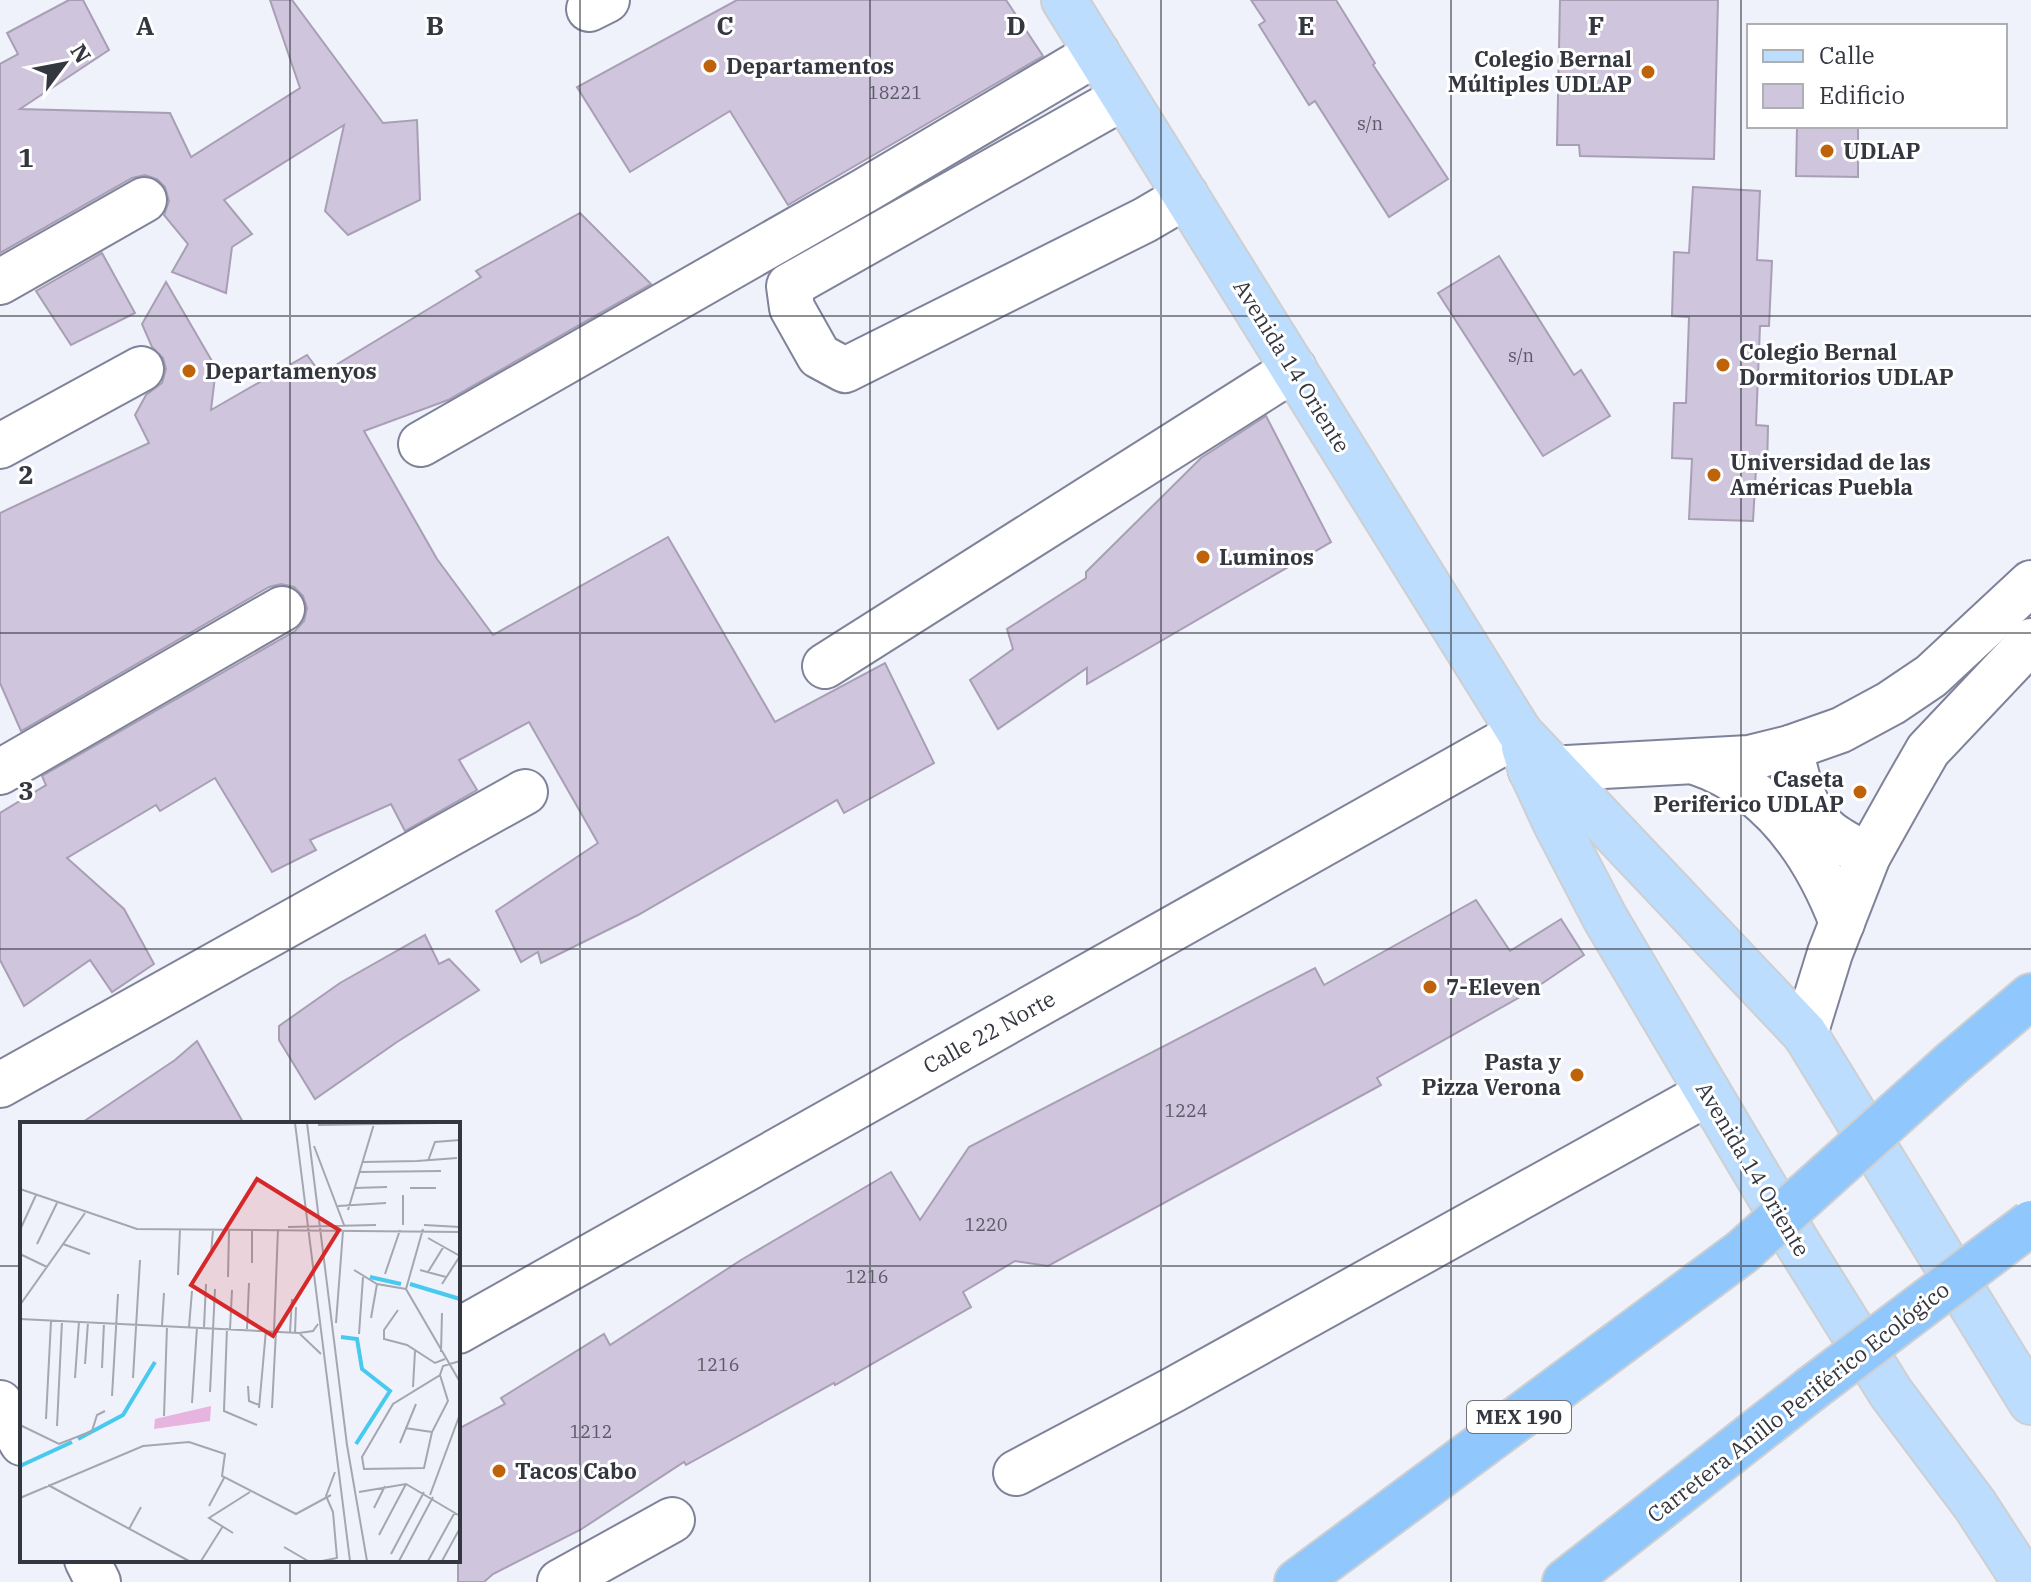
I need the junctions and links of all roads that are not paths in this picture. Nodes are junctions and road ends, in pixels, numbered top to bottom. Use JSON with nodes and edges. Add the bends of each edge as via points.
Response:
{"nodes":[{"id":1,"x":1064,"y":0,"type":"edge"},
{"id":2,"x":1097,"y":53,"type":"junction"},
{"id":3,"x":1124,"y":97,"type":"junction"},
{"id":4,"x":1186,"y":196,"type":"junction"},
{"id":5,"x":144,"y":200,"type":"dead end"},
{"id":6,"x":0,"y":282,"type":"edge"},
{"id":7,"x":141,"y":369,"type":"dead end"},
{"id":8,"x":1294,"y":369,"type":"junction"},
{"id":9,"x":421,"y":444,"type":"dead end"},
{"id":10,"x":0,"y":446,"type":"edge"},
{"id":11,"x":2031,"y":583,"type":"edge"},
{"id":12,"x":282,"y":609,"type":"dead end"},
{"id":13,"x":2031,"y":641,"type":"edge"},
{"id":14,"x":825,"y":666,"type":"dead end"},
{"id":15,"x":1931,"y":676,"type":"junction"},
{"id":16,"x":1963,"y":711,"type":"junction"},
{"id":17,"x":1790,"y":748,"type":"junction"},
{"id":18,"x":1536,"y":757,"type":"junction"},
{"id":19,"x":1694,"y":762,"type":"junction"},
{"id":20,"x":0,"y":772,"type":"edge"},
{"id":21,"x":525,"y":792,"type":"dead end"},
{"id":22,"x":1868,"y":856,"type":"junction"},
{"id":23,"x":1842,"y":923,"type":"junction"},
{"id":24,"x":2031,"y":996,"type":"edge"},
{"id":25,"x":1805,"y":1034,"type":"junction"},
{"id":26,"x":0,"y":1085,"type":"edge"},
{"id":27,"x":1708,"y":1093,"type":"junction"},
{"id":28,"x":2031,"y":1223,"type":"edge"},
{"id":29,"x":460,"y":1330,"type":"edge"},
{"id":30,"x":2031,"y":1402,"type":"edge"},
{"id":31,"x":1016,"y":1473,"type":"dead end"},
{"id":32,"x":672,"y":1520,"type":"dead end"},
{"id":33,"x":560,"y":1582,"type":"edge"},
{"id":34,"x":1297,"y":1582,"type":"edge"},
{"id":35,"x":1565,"y":1582,"type":"edge"},
{"id":36,"x":2025,"y":1582,"type":"edge"}],
"edges":[{"from":1,"to":2,"type":"main road","name":"Avenida 14 Oriente"},
{"from":2,"to":3,"type":"main road","name":"Avenida 14 Oriente"},
{"from":2,"to":9,"type":"street"},
{"from":3,"to":4,"type":"main road","name":"Avenida 14 Oriente"},
{"from":3,"to":4,"type":"street","via":[[789,286],[792,308],[819,356],[845,370]]},
{"from":4,"to":8,"type":"main road","name":"Avenida 14 Oriente"},
{"from":5,"to":6,"type":"street"},
{"from":7,"to":10,"type":"street"},
{"from":8,"to":14,"type":"street"},
{"from":8,"to":18,"type":"main road","name":"Avenida 14 Oriente"},
{"from":11,"to":15,"type":"street"},
{"from":12,"to":20,"type":"street"},
{"from":13,"to":16,"type":"street"},
{"from":15,"to":16,"type":"street"},
{"from":15,"to":17,"type":"street","via":[[1841,730]]},
{"from":16,"to":22,"type":"street","via":[[1928,750]]},
{"from":17,"to":19,"type":"street"},
{"from":17,"to":22,"type":"street","via":[[1808,808],[1826,830]]},
{"from":18,"to":19,"type":"street"},
{"from":18,"to":25,"type":"main road","name":"Avenida 14 Oriente"},
{"from":18,"to":27,"type":"main road","name":"Avenida 14 Oriente","via":[[1605,918]]},
{"from":18,"to":29,"type":"street","name":"Calle 22 Norte"},
{"from":19,"to":23,"type":"street","via":[[1735,779],[1780,818],[1817,866]]},
{"from":21,"to":26,"type":"street"},
{"from":22,"to":23,"type":"street"},
{"from":23,"to":25,"type":"street"},
{"from":24,"to":34,"type":"highway","number":"MEX 190","bridge":true,"via":[[1742,1252]]},
{"from":25,"to":30,"type":"main road","name":"Avenida 14 Oriente"},
{"from":27,"to":31,"type":"street"},
{"from":27,"to":36,"type":"main road","name":"Avenida 14 Oriente","via":[[1891,1393]]},
{"from":28,"to":35,"type":"highway","name":"Carretera Anillo Periférico Ecológico","bridge":true},
{"from":32,"to":33,"type":"street"}]}
